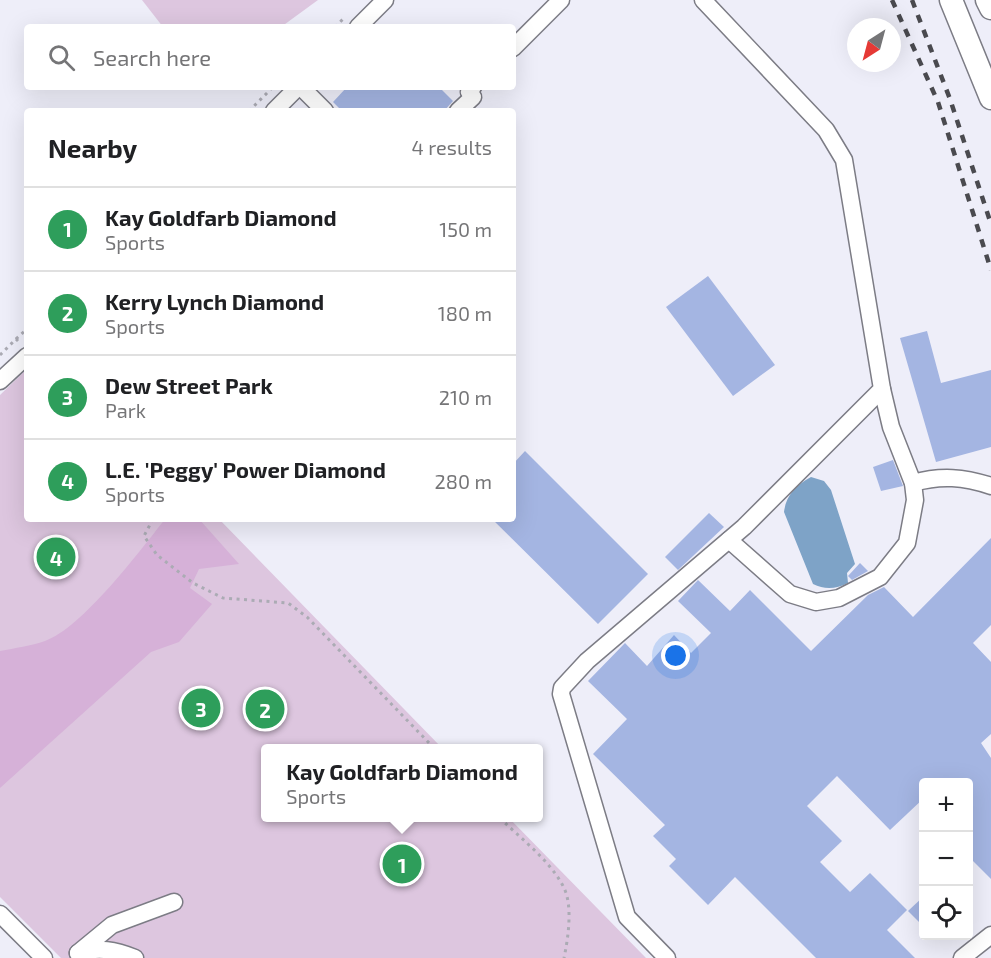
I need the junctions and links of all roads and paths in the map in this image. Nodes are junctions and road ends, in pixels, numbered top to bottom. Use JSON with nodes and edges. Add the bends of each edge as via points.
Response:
{"nodes":[{"id":1,"x":385,"y":0,"type":"edge"},
{"id":2,"x":561,"y":0,"type":"edge"},
{"id":3,"x":703,"y":0,"type":"edge"},
{"id":4,"x":951,"y":0,"type":"edge"},
{"id":5,"x":987,"y":0,"type":"edge"},
{"id":6,"x":991,"y":8,"type":"edge"},
{"id":7,"x":361,"y":24,"type":"edge"},
{"id":8,"x":516,"y":45,"type":"edge"},
{"id":9,"x":270,"y":90,"type":"edge"},
{"id":10,"x":296,"y":90,"type":"edge"},
{"id":11,"x":302,"y":90,"type":"edge"},
{"id":12,"x":471,"y":90,"type":"edge"},
{"id":13,"x":991,"y":98,"type":"edge"},
{"id":14,"x":252,"y":108,"type":"edge"},
{"id":15,"x":277,"y":108,"type":"edge"},
{"id":16,"x":322,"y":108,"type":"edge"},
{"id":17,"x":461,"y":108,"type":"edge"},
{"id":18,"x":24,"y":331,"type":"edge"},
{"id":19,"x":16,"y":339,"type":"dead end"},
{"id":20,"x":24,"y":359,"type":"edge"},
{"id":21,"x":0,"y":381,"type":"edge"},
{"id":22,"x":882,"y":389,"type":"junction"},
{"id":23,"x":914,"y":483,"type":"junction"},
{"id":24,"x":991,"y":486,"type":"edge"},
{"id":25,"x":152,"y":522,"type":"edge"},
{"id":26,"x":729,"y":540,"type":"junction"},
{"id":27,"x":430,"y":744,"type":"edge"},
{"id":28,"x":504,"y":822,"type":"edge"},
{"id":29,"x":174,"y":902,"type":"dead end"},
{"id":30,"x":0,"y":914,"type":"edge"},
{"id":31,"x":991,"y":935,"type":"edge"},
{"id":32,"x":75,"y":955,"type":"edge"},
{"id":33,"x":44,"y":958,"type":"edge"},
{"id":34,"x":135,"y":958,"type":"edge"},
{"id":35,"x":564,"y":958,"type":"edge"},
{"id":36,"x":667,"y":958,"type":"edge"},
{"id":37,"x":962,"y":958,"type":"edge"}],
"edges":[{"from":1,"to":7,"type":"street"},
{"from":2,"to":8,"type":"street"},
{"from":3,"to":22,"type":"street","via":[[826,130],[844,160]]},
{"from":4,"to":13,"type":"main road"},
{"from":5,"to":6,"type":"main road"},
{"from":9,"to":14,"type":"path"},
{"from":10,"to":15,"type":"street"},
{"from":11,"to":16,"type":"street"},
{"from":12,"to":17,"type":"street","via":[[473,97]]},
{"from":18,"to":19,"type":"path"},
{"from":20,"to":21,"type":"street"},
{"from":22,"to":23,"type":"street","via":[[891,427]]},
{"from":22,"to":26,"type":"street"},
{"from":23,"to":24,"type":"street","via":[[965,478]]},
{"from":23,"to":26,"type":"street","via":[[907,543],[880,577],[839,598],[816,602],[790,594]]},
{"from":25,"to":27,"type":"path","via":[[144,537],[157,555],[193,583],[224,598],[288,603],[307,617]]},
{"from":26,"to":36,"type":"street","via":[[587,661],[561,694],[627,917]]},
{"from":28,"to":35,"type":"path","via":[[565,889],[569,930]]},
{"from":29,"to":32,"type":"street","via":[[112,925]]},
{"from":30,"to":33,"type":"street"},
{"from":31,"to":37,"type":"street"},
{"from":32,"to":34,"type":"street","via":[[95,948]]}]}
